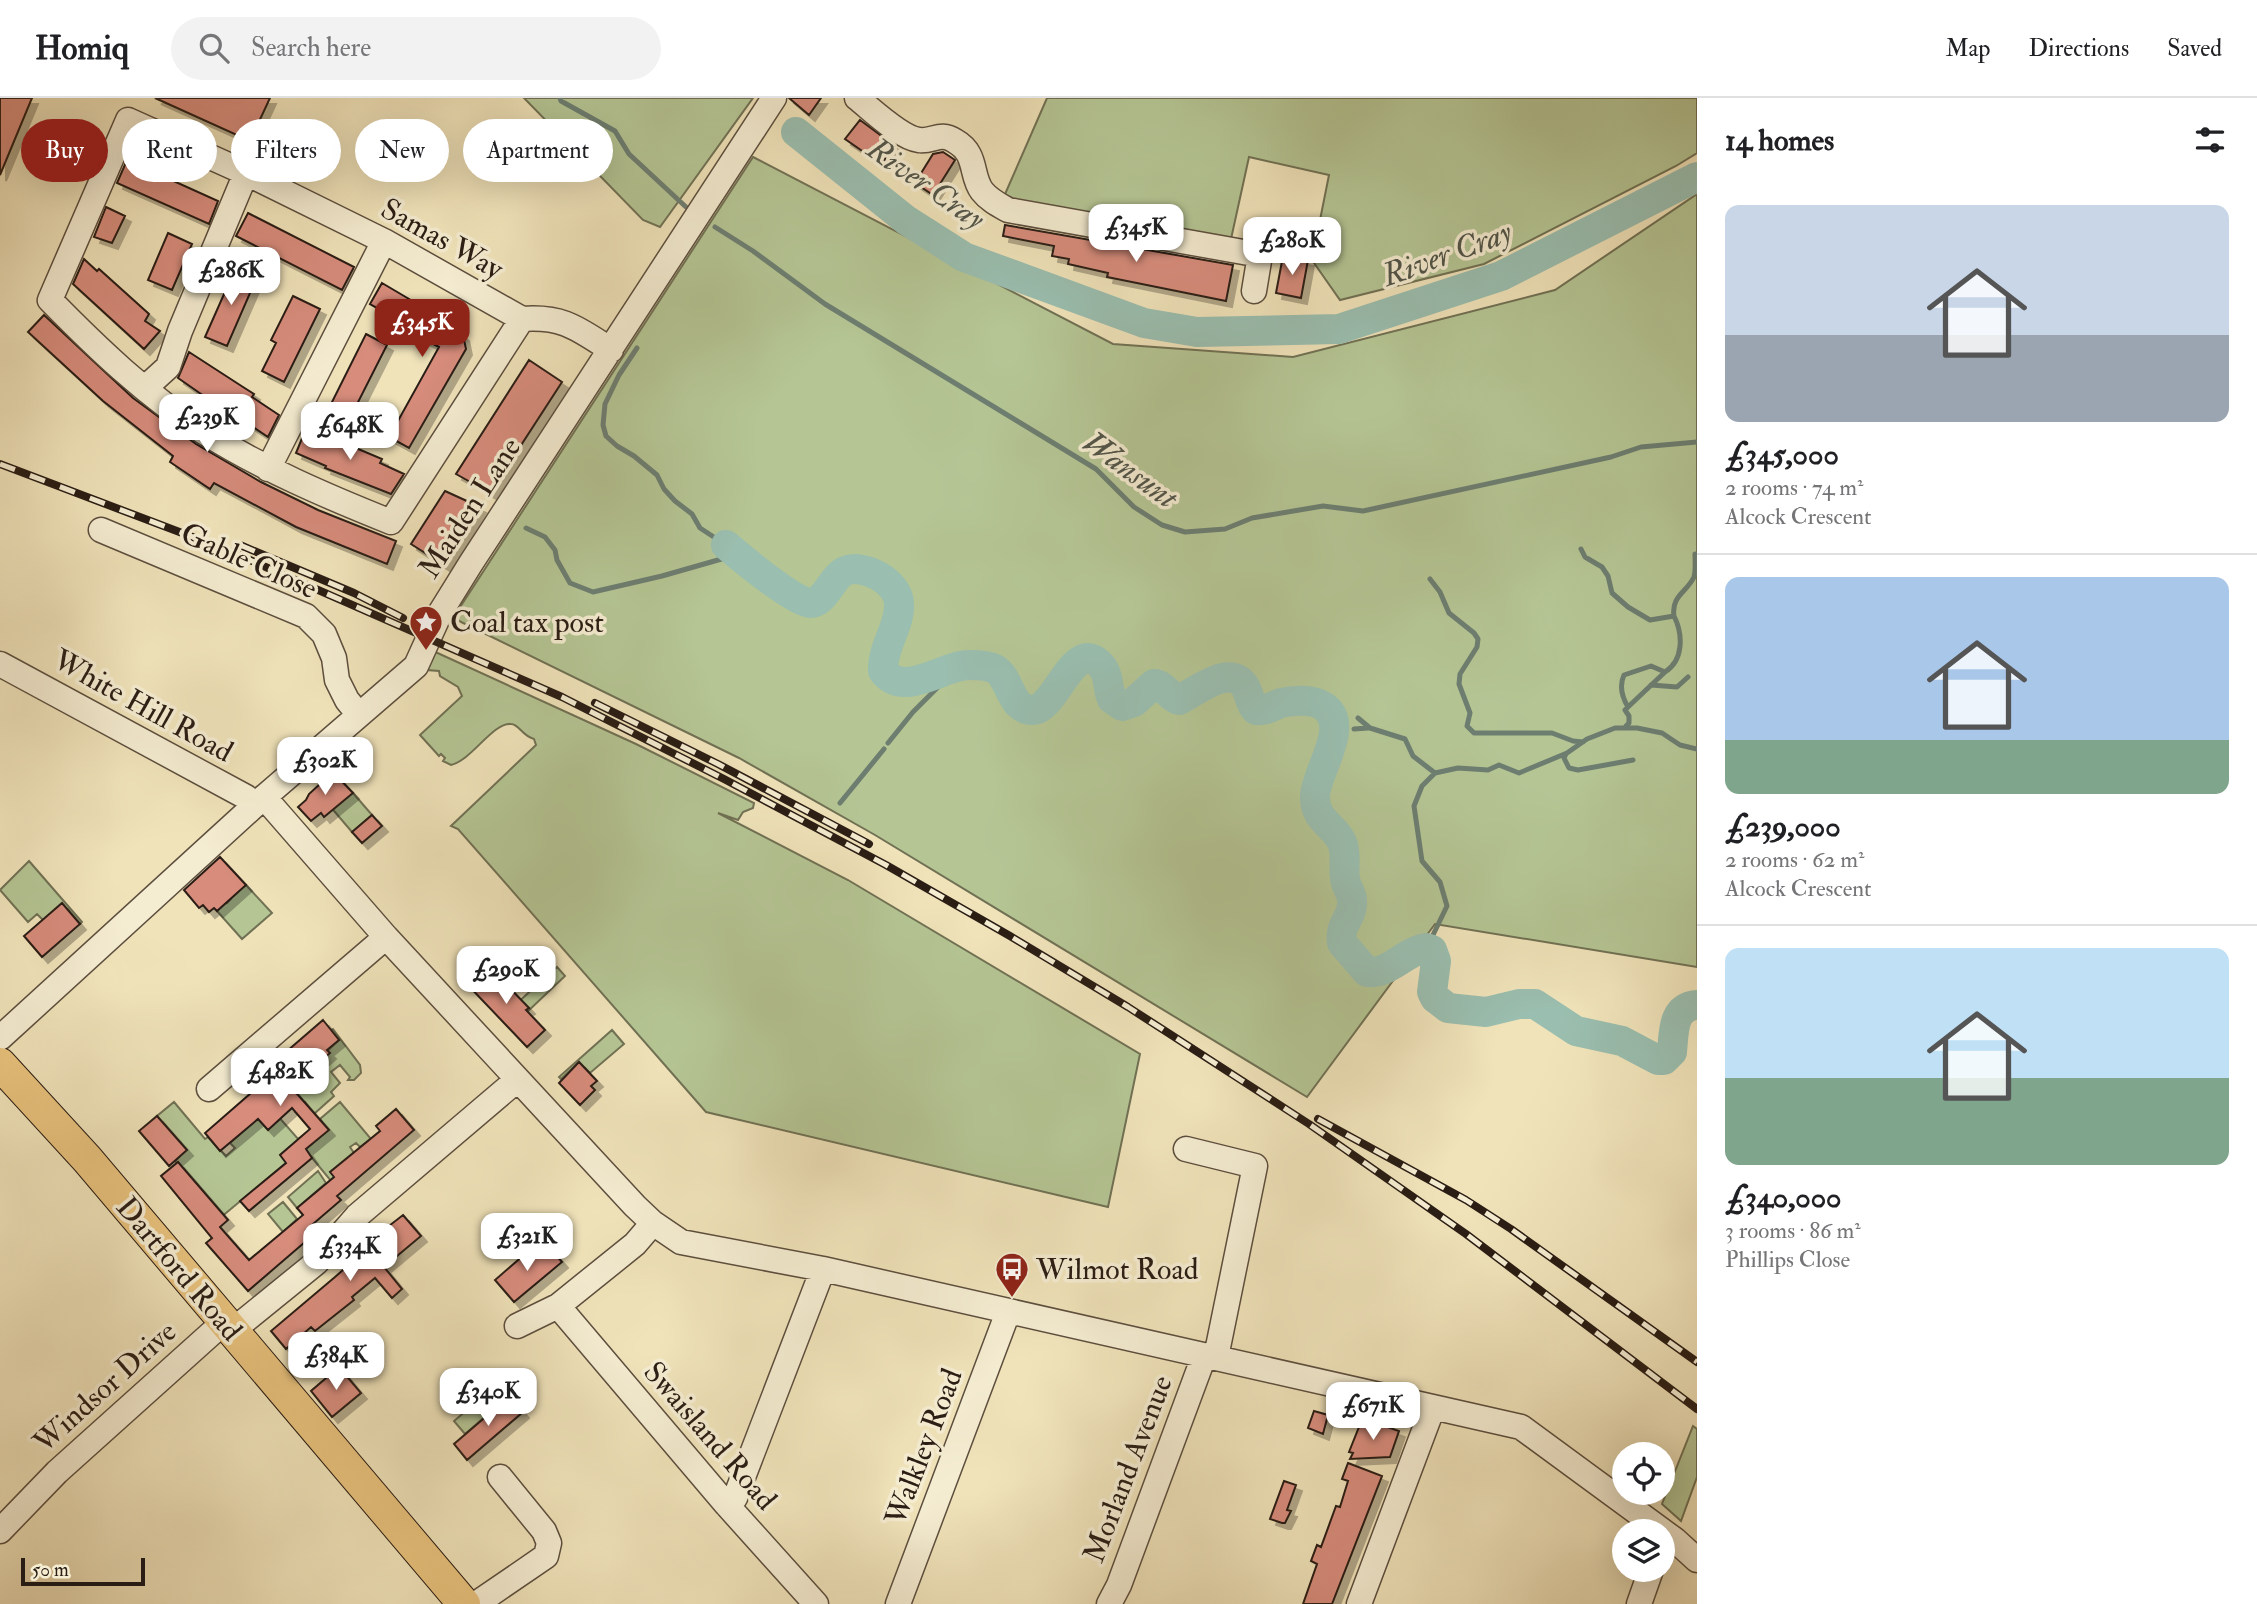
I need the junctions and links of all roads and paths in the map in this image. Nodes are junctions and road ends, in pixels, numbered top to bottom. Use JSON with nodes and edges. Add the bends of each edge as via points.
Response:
{"nodes":[{"id":1,"x":774,"y":98,"type":"edge"},
{"id":2,"x":857,"y":98,"type":"edge"},
{"id":3,"x":231,"y":166,"type":"edge"},
{"id":4,"x":243,"y":182,"type":"edge"},
{"id":5,"x":265,"y":182,"type":"edge"},
{"id":6,"x":384,"y":241,"type":"junction"},
{"id":7,"x":1254,"y":291,"type":"dead end"},
{"id":8,"x":522,"y":319,"type":"junction"},
{"id":9,"x":611,"y":350,"type":"junction"},
{"id":10,"x":145,"y":388,"type":"junction"},
{"id":11,"x":268,"y":469,"type":"junction"},
{"id":12,"x":101,"y":530,"type":"dead end"},
{"id":13,"x":0,"y":664,"type":"edge"},
{"id":14,"x":359,"y":715,"type":"junction"},
{"id":15,"x":260,"y":801,"type":"junction"},
{"id":16,"x":386,"y":937,"type":"junction"},
{"id":17,"x":0,"y":1038,"type":"edge"},
{"id":18,"x":0,"y":1064,"type":"edge"},
{"id":19,"x":517,"y":1080,"type":"junction"},
{"id":20,"x":209,"y":1090,"type":"dead end"},
{"id":21,"x":1186,"y":1149,"type":"dead end"},
{"id":22,"x":653,"y":1223,"type":"junction"},
{"id":23,"x":822,"y":1269,"type":"junction"},
{"id":24,"x":558,"y":1306,"type":"junction"},
{"id":25,"x":1008,"y":1312,"type":"junction"},
{"id":26,"x":517,"y":1326,"type":"dead end"},
{"id":27,"x":228,"y":1327,"type":"junction"},
{"id":28,"x":1210,"y":1357,"type":"junction"},
{"id":29,"x":1433,"y":1407,"type":"junction"},
{"id":30,"x":499,"y":1477,"type":"dead end"},
{"id":31,"x":726,"y":1504,"type":"junction"},
{"id":32,"x":1634,"y":1519,"type":"edge"},
{"id":33,"x":0,"y":1531,"type":"edge"},
{"id":34,"x":1675,"y":1550,"type":"edge"},
{"id":35,"x":1697,"y":1560,"type":"edge"},
{"id":36,"x":1647,"y":1582,"type":"edge"},
{"id":37,"x":464,"y":1604,"type":"edge"},
{"id":38,"x":476,"y":1604,"type":"edge"},
{"id":39,"x":816,"y":1604,"type":"edge"},
{"id":40,"x":898,"y":1604,"type":"edge"},
{"id":41,"x":1109,"y":1604,"type":"edge"},
{"id":42,"x":1359,"y":1604,"type":"edge"},
{"id":43,"x":1639,"y":1604,"type":"edge"}],
"edges":[{"from":1,"to":9,"type":"street","name":"Maiden Lane"},
{"from":2,"to":7,"type":"street","via":[[909,137],[956,141],[971,157],[982,190],[1008,210],[1260,255]]},
{"from":3,"to":10,"type":"street","name":"Samas Way","via":[[128,120],[50,300]]},
{"from":4,"to":10,"type":"street","via":[[168,367]]},
{"from":5,"to":6,"type":"street","name":"Samas Way"},
{"from":6,"to":8,"type":"street","name":"Samas Way"},
{"from":6,"to":11,"type":"street"},
{"from":8,"to":9,"type":"street","name":"Samas Way","via":[[547,317],[575,327]]},
{"from":8,"to":11,"type":"street","via":[[391,522]]},
{"from":9,"to":14,"type":"street","name":"Maiden Lane","via":[[440,613],[416,666]]},
{"from":10,"to":11,"type":"street","via":[[202,431]]},
{"from":12,"to":14,"type":"street","name":"Gable Close","via":[[306,616],[324,634],[337,680]]},
{"from":13,"to":15,"type":"street","name":"White Hill Road","via":[[237,793]]},
{"from":14,"to":15,"type":"street","name":"Maiden Lane"},
{"from":15,"to":16,"type":"street"},
{"from":15,"to":17,"type":"street","name":"Maiden Lane"},
{"from":16,"to":19,"type":"street"},
{"from":16,"to":20,"type":"street"},
{"from":18,"to":27,"type":"main road","name":"Dartford Road","via":[[87,1159]]},
{"from":19,"to":22,"type":"street"},
{"from":19,"to":27,"type":"street","name":"Windsor Drive","via":[[357,1216],[317,1262]]},
{"from":21,"to":28,"type":"street","name":"Morland Avenue","via":[[1255,1167]]},
{"from":22,"to":23,"type":"street","via":[[681,1242]]},
{"from":22,"to":24,"type":"street","via":[[635,1244]]},
{"from":23,"to":25,"type":"street"},
{"from":23,"to":31,"type":"street","via":[[735,1498]]},
{"from":24,"to":26,"type":"street"},
{"from":24,"to":31,"type":"street","name":"Swaisland Road"},
{"from":25,"to":28,"type":"street"},
{"from":25,"to":40,"type":"street","name":"Walkley Road"},
{"from":27,"to":33,"type":"street","name":"Windsor Drive","via":[[57,1472]]},
{"from":27,"to":37,"type":"main road","name":"Dartford Road"},
{"from":28,"to":29,"type":"street"},
{"from":28,"to":41,"type":"street","name":"Morland Avenue"},
{"from":29,"to":32,"type":"street","via":[[1521,1427]]},
{"from":29,"to":42,"type":"street"},
{"from":30,"to":38,"type":"street","via":[[549,1543],[546,1556]]},
{"from":31,"to":39,"type":"street","name":"Swaisland Road"},
{"from":34,"to":35,"type":"street"},
{"from":36,"to":43,"type":"street"}]}
